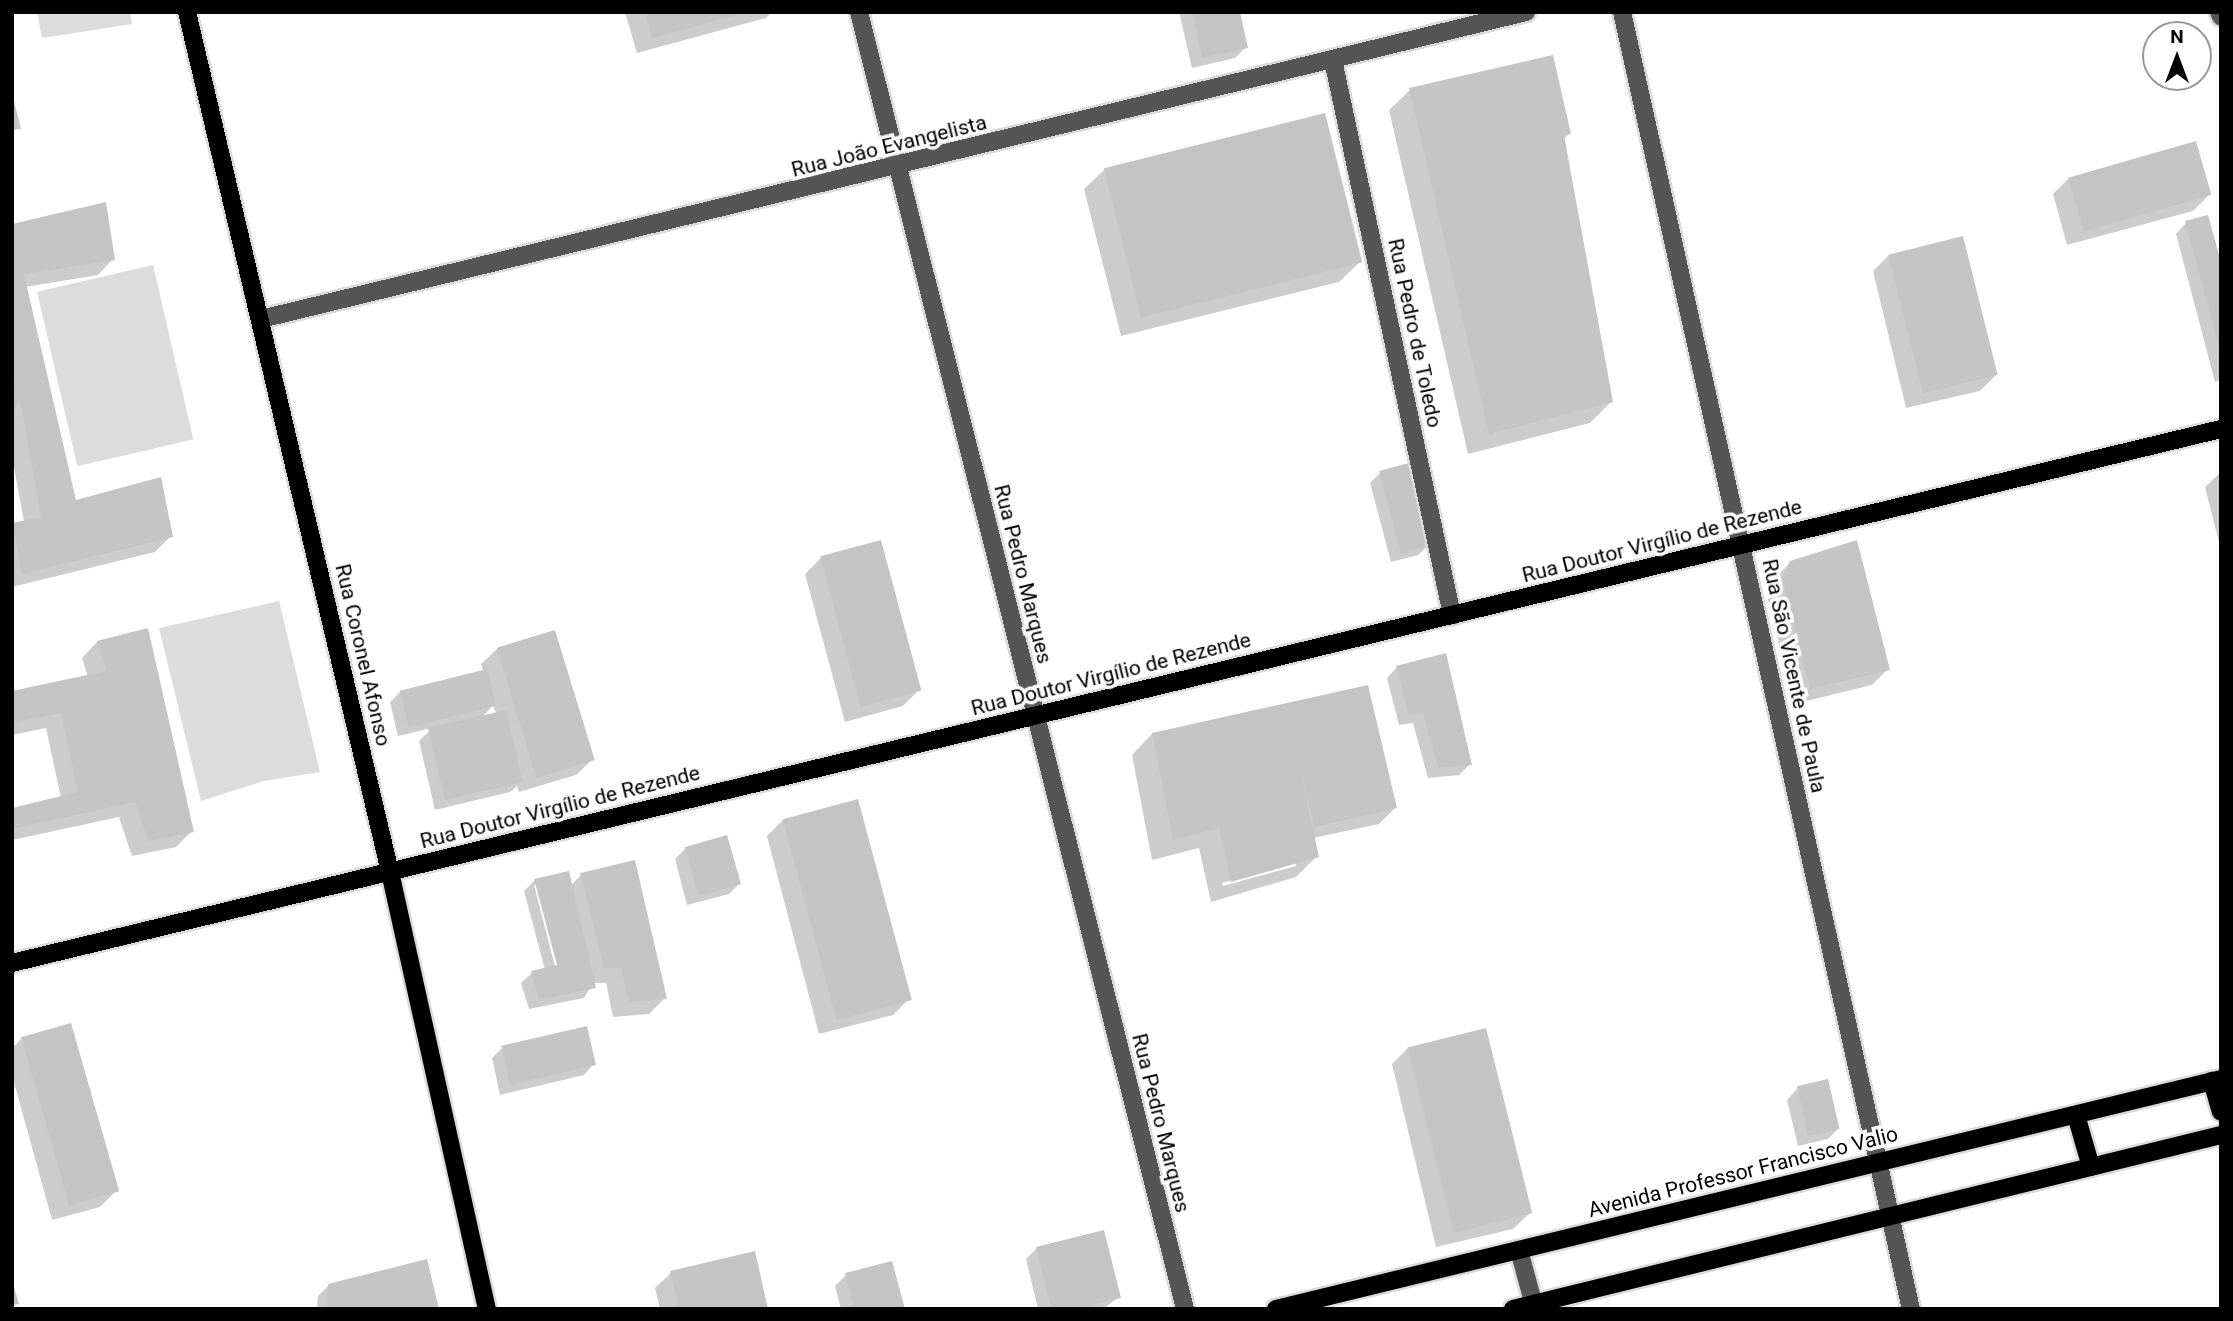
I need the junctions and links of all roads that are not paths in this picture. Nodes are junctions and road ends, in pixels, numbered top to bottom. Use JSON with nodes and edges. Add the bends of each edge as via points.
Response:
{"nodes":[{"id":1,"x":187,"y":12,"type":"edge"},
{"id":2,"x":859,"y":12,"type":"edge"},
{"id":3,"x":1526,"y":12,"type":"edge"},
{"id":4,"x":1622,"y":12,"type":"edge"},
{"id":5,"x":2220,"y":12,"type":"edge"},
{"id":6,"x":2221,"y":18,"type":"edge"},
{"id":7,"x":1333,"y":60,"type":"junction"},
{"id":8,"x":897,"y":168,"type":"junction"},
{"id":9,"x":261,"y":319,"type":"junction"},
{"id":10,"x":2221,"y":429,"type":"edge"},
{"id":11,"x":1742,"y":545,"type":"junction"},
{"id":12,"x":1452,"y":615,"type":"junction"},
{"id":13,"x":1035,"y":716,"type":"junction"},
{"id":14,"x":390,"y":872,"type":"junction"},
{"id":15,"x":12,"y":963,"type":"edge"},
{"id":16,"x":2216,"y":1080,"type":"edge"},
{"id":17,"x":2221,"y":1112,"type":"edge"},
{"id":18,"x":2076,"y":1115,"type":"junction"},
{"id":19,"x":2221,"y":1135,"type":"edge"},
{"id":20,"x":1879,"y":1162,"type":"junction"},
{"id":21,"x":2091,"y":1167,"type":"junction"},
{"id":22,"x":1891,"y":1216,"type":"junction"},
{"id":23,"x":1519,"y":1250,"type":"junction"},
{"id":24,"x":1534,"y":1306,"type":"edge"},
{"id":25,"x":488,"y":1309,"type":"edge"},
{"id":26,"x":1185,"y":1309,"type":"edge"},
{"id":27,"x":1276,"y":1309,"type":"edge"},
{"id":28,"x":1513,"y":1309,"type":"edge"},
{"id":29,"x":1911,"y":1309,"type":"edge"}],
"edges":[{"from":1,"to":9,"type":"main road","name":"Rua Coronel Afonso"},
{"from":2,"to":8,"type":"street","name":"Rua Pedro Marques"},
{"from":3,"to":7,"type":"street","name":"Rua João Evangelista"},
{"from":4,"to":11,"type":"street","name":"Rua São Vicente de Paula"},
{"from":5,"to":6,"type":"street"},
{"from":7,"to":8,"type":"street","name":"Rua João Evangelista"},
{"from":7,"to":12,"type":"street","name":"Rua Pedro de Toledo"},
{"from":8,"to":9,"type":"street","name":"Rua João Evangelista"},
{"from":8,"to":13,"type":"street","name":"Rua Pedro Marques"},
{"from":9,"to":14,"type":"main road","name":"Rua Coronel Afonso"},
{"from":10,"to":11,"type":"main road","name":"Rua Doutor Virgílio de Rezende"},
{"from":11,"to":12,"type":"main road","name":"Rua Doutor Virgílio de Rezende"},
{"from":11,"to":20,"type":"street","name":"Rua São Vicente de Paula"},
{"from":12,"to":13,"type":"main road","name":"Rua Doutor Virgílio de Rezende"},
{"from":13,"to":14,"type":"main road","name":"Rua Doutor Virgílio de Rezende"},
{"from":13,"to":26,"type":"street","name":"Rua Pedro Marques"},
{"from":14,"to":15,"type":"main road","name":"Rua Doutor Virgílio de Rezende"},
{"from":14,"to":25,"type":"main road","name":"Rua Coronel Afonso"},
{"from":16,"to":17,"type":"main road"},
{"from":16,"to":18,"type":"main road","name":"Avenida Professor Francisco Valio"},
{"from":18,"to":20,"type":"main road","name":"Avenida Professor Francisco Valio"},
{"from":18,"to":21,"type":"main road"},
{"from":19,"to":21,"type":"main road"},
{"from":20,"to":22,"type":"street","name":"Rua São Vicente de Paula"},
{"from":20,"to":23,"type":"main road","name":"Avenida Professor Francisco Valio"},
{"from":21,"to":22,"type":"main road"},
{"from":22,"to":24,"type":"main road"},
{"from":22,"to":29,"type":"street","name":"Rua São Vicente de Paula"},
{"from":23,"to":24,"type":"street"},
{"from":23,"to":27,"type":"main road","name":"Avenida Professor Francisco Valio"},
{"from":24,"to":28,"type":"main road"}]}
